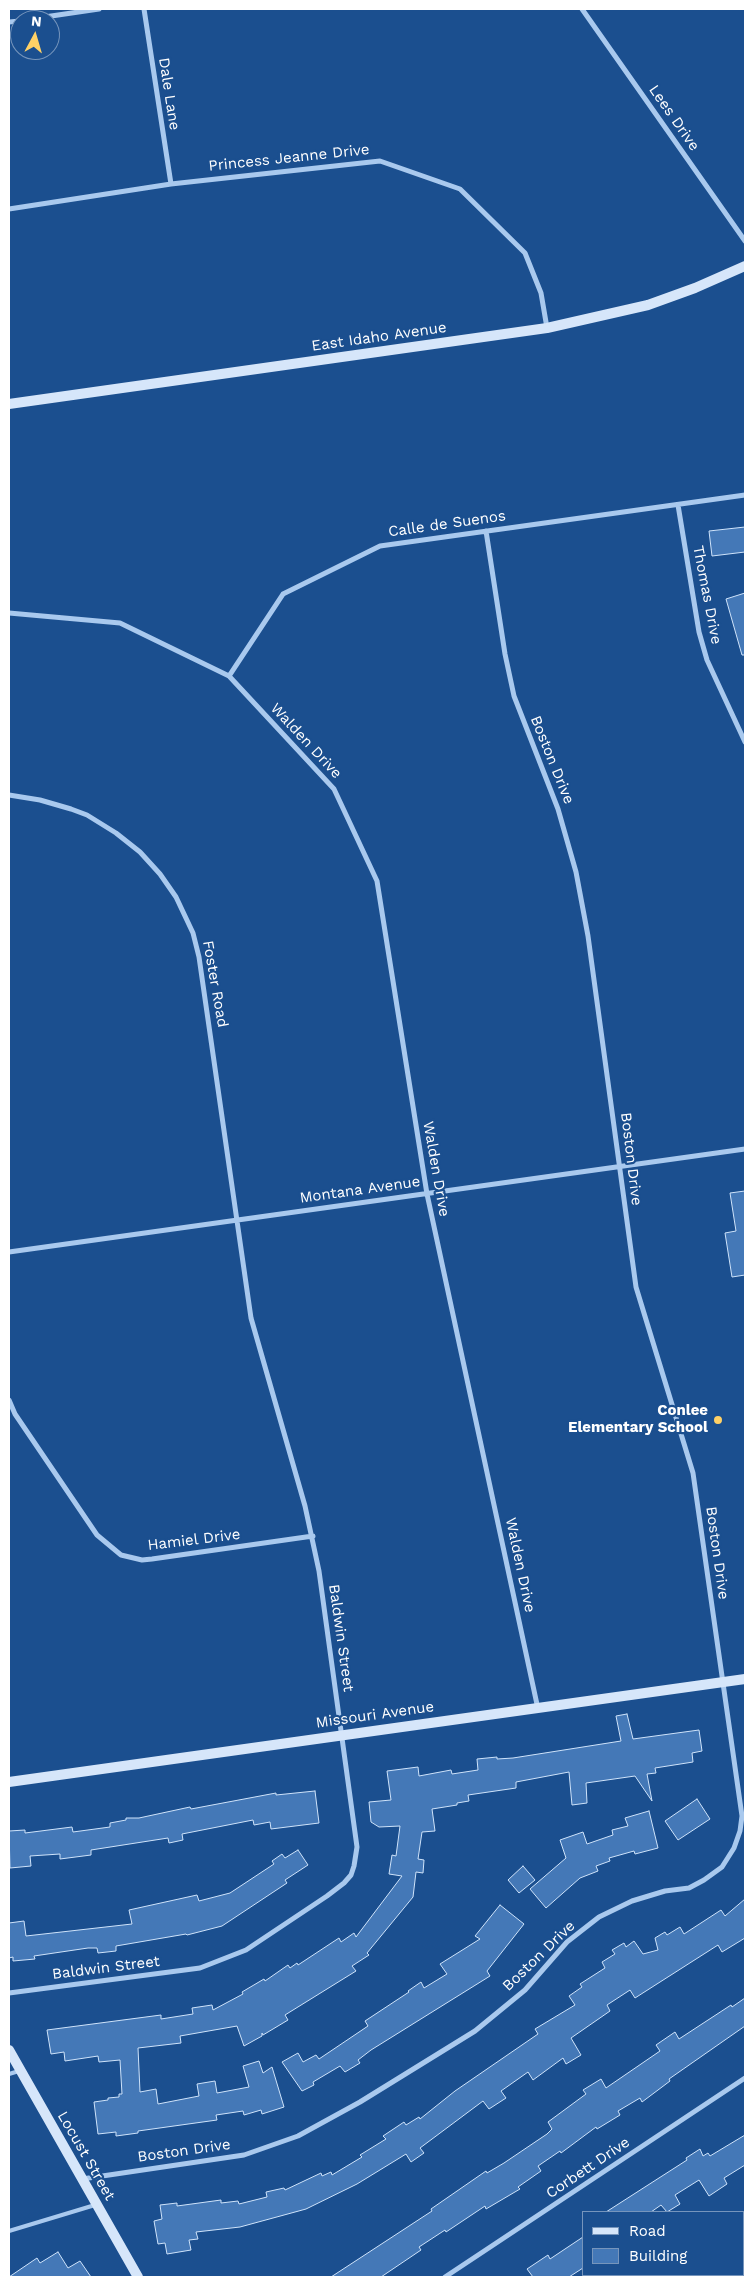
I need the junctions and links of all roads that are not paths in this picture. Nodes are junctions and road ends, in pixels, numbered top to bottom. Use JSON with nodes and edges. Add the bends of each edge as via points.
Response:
{"nodes":[{"id":1,"x":99,"y":9,"type":"edge"},
{"id":2,"x":144,"y":9,"type":"edge"},
{"id":3,"x":582,"y":9,"type":"edge"},
{"id":4,"x":60,"y":15,"type":"edge"},
{"id":5,"x":171,"y":184,"type":"junction"},
{"id":6,"x":9,"y":209,"type":"edge"},
{"id":7,"x":745,"y":241,"type":"edge"},
{"id":8,"x":745,"y":266,"type":"edge"},
{"id":9,"x":548,"y":328,"type":"junction"},
{"id":10,"x":9,"y":404,"type":"edge"},
{"id":11,"x":745,"y":495,"type":"edge"},
{"id":12,"x":678,"y":505,"type":"junction"},
{"id":13,"x":486,"y":531,"type":"junction"},
{"id":14,"x":9,"y":613,"type":"edge"},
{"id":15,"x":229,"y":676,"type":"junction"},
{"id":16,"x":745,"y":742,"type":"edge"},
{"id":17,"x":9,"y":795,"type":"edge"},
{"id":18,"x":745,"y":1149,"type":"edge"},
{"id":19,"x":619,"y":1167,"type":"junction"},
{"id":20,"x":426,"y":1194,"type":"junction"},
{"id":21,"x":237,"y":1220,"type":"junction"},
{"id":22,"x":9,"y":1252,"type":"edge"},
{"id":23,"x":9,"y":1400,"type":"edge"},
{"id":24,"x":312,"y":1536,"type":"junction"},
{"id":25,"x":745,"y":1679,"type":"edge"},
{"id":26,"x":722,"y":1682,"type":"junction"},
{"id":27,"x":539,"y":1709,"type":"junction"},
{"id":28,"x":342,"y":1735,"type":"junction"},
{"id":29,"x":9,"y":1782,"type":"edge"},
{"id":30,"x":9,"y":1993,"type":"edge"},
{"id":31,"x":9,"y":2050,"type":"edge"},
{"id":32,"x":20,"y":2070,"type":"junction"},
{"id":33,"x":9,"y":2074,"type":"edge"},
{"id":34,"x":745,"y":2078,"type":"edge"},
{"id":35,"x":82,"y":2179,"type":"junction"},
{"id":36,"x":97,"y":2205,"type":"junction"},
{"id":37,"x":9,"y":2231,"type":"edge"},
{"id":38,"x":138,"y":2277,"type":"edge"},
{"id":39,"x":445,"y":2277,"type":"edge"}],
"edges":[{"from":1,"to":4,"type":"street"},
{"from":2,"to":5,"type":"street","name":"Dale Lane"},
{"from":3,"to":7,"type":"street","name":"Lees Drive"},
{"from":5,"to":6,"type":"street","name":"Princess Jeanne Drive"},
{"from":5,"to":9,"type":"street","name":"Princess Jeanne Drive","via":[[380,161],[460,189],[525,253],[541,294]]},
{"from":8,"to":9,"type":"street","name":"East Idaho Avenue","via":[[648,305]]},
{"from":9,"to":10,"type":"street","name":"East Idaho Avenue"},
{"from":11,"to":12,"type":"street","name":"Calle de Suenos"},
{"from":12,"to":13,"type":"street","name":"Calle de Suenos"},
{"from":12,"to":16,"type":"street","name":"Thomas Drive","via":[[699,632],[707,660]]},
{"from":13,"to":15,"type":"street","name":"Calle de Suenos","via":[[380,546],[283,594]]},
{"from":13,"to":19,"type":"street","name":"Boston Drive","via":[[514,696],[558,809],[576,872],[588,936]]},
{"from":14,"to":15,"type":"street","via":[[120,623]]},
{"from":15,"to":20,"type":"street","name":"Walden Drive","via":[[334,789],[377,881]]},
{"from":17,"to":21,"type":"street","name":"Foster Road","via":[[56,804],[102,823],[151,863],[179,903],[193,933],[199,957]]},
{"from":18,"to":19,"type":"street","name":"Montana Avenue"},
{"from":19,"to":20,"type":"street","name":"Montana Avenue"},
{"from":19,"to":26,"type":"street","name":"Boston Drive","via":[[636,1287],[694,1473]]},
{"from":20,"to":21,"type":"street","name":"Montana Avenue"},
{"from":20,"to":27,"type":"street","name":"Walden Drive"},
{"from":21,"to":22,"type":"street","name":"Montana Avenue"},
{"from":21,"to":24,"type":"street","name":"Baldwin Street","via":[[255,1334]]},
{"from":23,"to":24,"type":"street","name":"Hamiel Drive","via":[[15,1414],[97,1535],[121,1555],[142,1560]]},
{"from":24,"to":28,"type":"street","name":"Baldwin Street"},
{"from":25,"to":26,"type":"street","name":"Missouri Avenue"},
{"from":26,"to":27,"type":"street","name":"Missouri Avenue"},
{"from":26,"to":35,"type":"street","name":"Boston Drive","via":[[742,1816],[734,1848],[722,1867],[689,1888],[632,1901],[599,1917],[567,1942],[525,1990],[475,2031],[298,2136],[244,2155]]},
{"from":27,"to":28,"type":"street","name":"Missouri Avenue"},
{"from":28,"to":29,"type":"street","name":"Missouri Avenue"},
{"from":28,"to":30,"type":"street","name":"Baldwin Street","via":[[357,1857],[351,1875],[336,1890],[246,1950],[200,1968]]},
{"from":31,"to":32,"type":"street","name":"Locust Street"},
{"from":32,"to":33,"type":"lane"},
{"from":32,"to":35,"type":"street","name":"Locust Street"},
{"from":34,"to":39,"type":"street","name":"Corbett Drive"},
{"from":35,"to":36,"type":"street","name":"Locust Street"},
{"from":36,"to":37,"type":"lane"},
{"from":36,"to":38,"type":"street","name":"Locust Street"}]}
